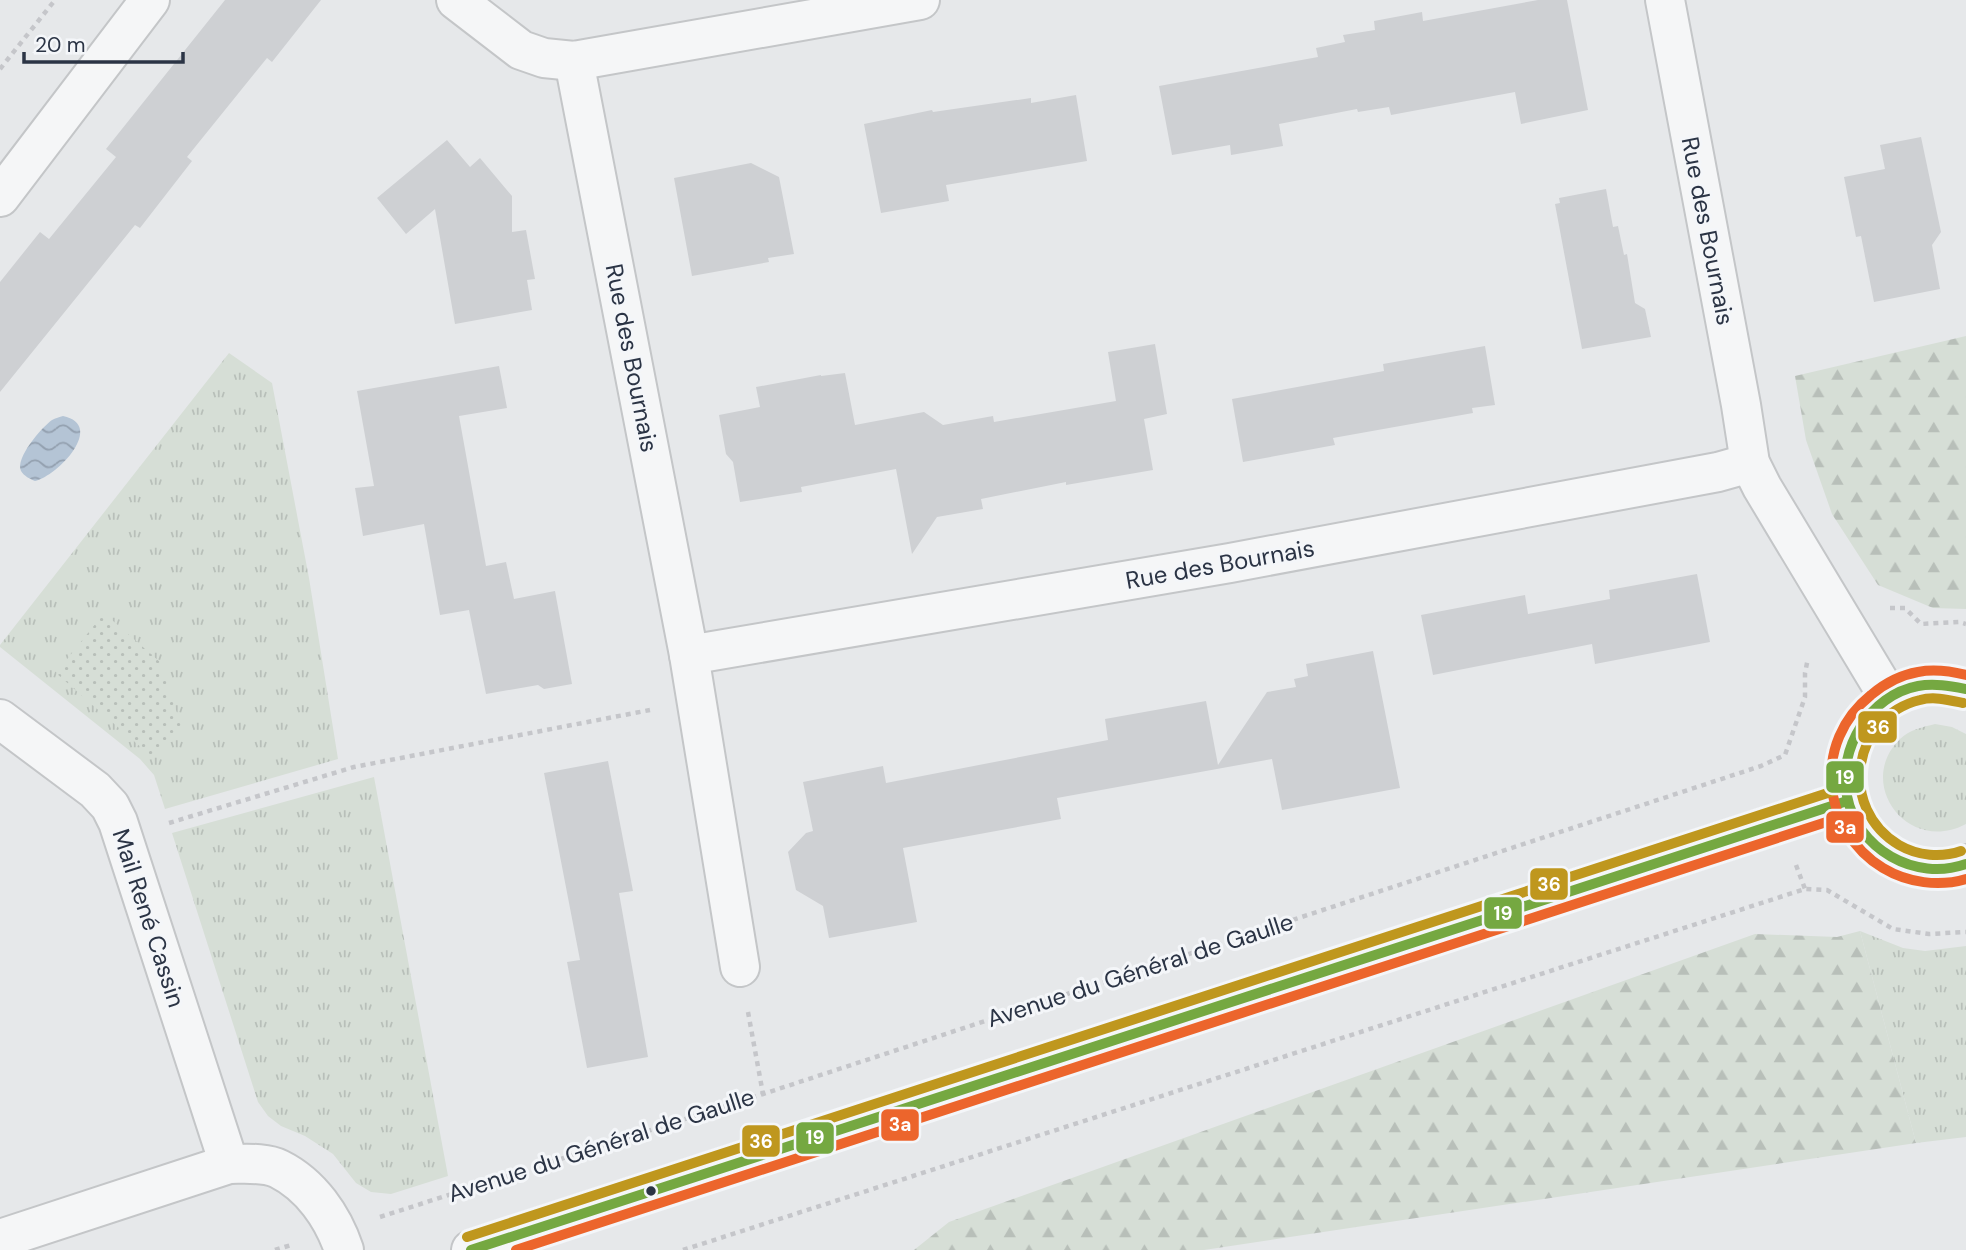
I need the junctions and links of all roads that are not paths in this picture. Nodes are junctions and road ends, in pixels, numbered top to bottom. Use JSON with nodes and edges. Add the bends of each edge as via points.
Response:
{"nodes":[{"id":1,"x":150,"y":0,"type":"edge"},
{"id":2,"x":456,"y":0,"type":"edge"},
{"id":3,"x":920,"y":0,"type":"edge"},
{"id":4,"x":1665,"y":0,"type":"edge"},
{"id":5,"x":573,"y":61,"type":"junction"},
{"id":6,"x":0,"y":197,"type":"edge"},
{"id":7,"x":1750,"y":463,"type":"junction"},
{"id":8,"x":689,"y":655,"type":"junction"},
{"id":9,"x":1966,"y":689,"type":"edge"},
{"id":10,"x":1889,"y":698,"type":"junction"},
{"id":11,"x":0,"y":719,"type":"edge"},
{"id":12,"x":1847,"y":801,"type":"junction"},
{"id":13,"x":1966,"y":864,"type":"edge"},
{"id":14,"x":740,"y":967,"type":"road end"},
{"id":15,"x":229,"y":1164,"type":"junction"},
{"id":16,"x":0,"y":1239,"type":"edge"},
{"id":17,"x":344,"y":1250,"type":"edge"},
{"id":18,"x":471,"y":1250,"type":"edge"}],
"edges":[{"from":1,"to":6,"type":"street"},
{"from":2,"to":5,"type":"street","via":[[522,50]]},
{"from":3,"to":5,"type":"street"},
{"from":4,"to":7,"type":"street","name":"Rue des Bournais"},
{"from":5,"to":8,"type":"street","name":"Rue des Bournais"},
{"from":7,"to":8,"type":"street","name":"Rue des Bournais","via":[[1230,563]]},
{"from":7,"to":10,"type":"street","name":"Rue des Bournais"},
{"from":8,"to":14,"type":"street","name":"Rue des Bournais"},
{"from":9,"to":10,"type":"street","via":[[1943,684],[1914,687]]},
{"from":10,"to":12,"type":"street","via":[[1866,717],[1851,743],[1844,771]]},
{"from":11,"to":15,"type":"street","name":"Mail René Cassin","via":[[110,806]]},
{"from":12,"to":13,"type":"street","via":[[1859,827],[1878,849],[1902,864],[1931,870]]},
{"from":12,"to":18,"type":"street"},
{"from":15,"to":16,"type":"street"},
{"from":15,"to":17,"type":"street","via":[[278,1168],[311,1191],[337,1230]]}]}
